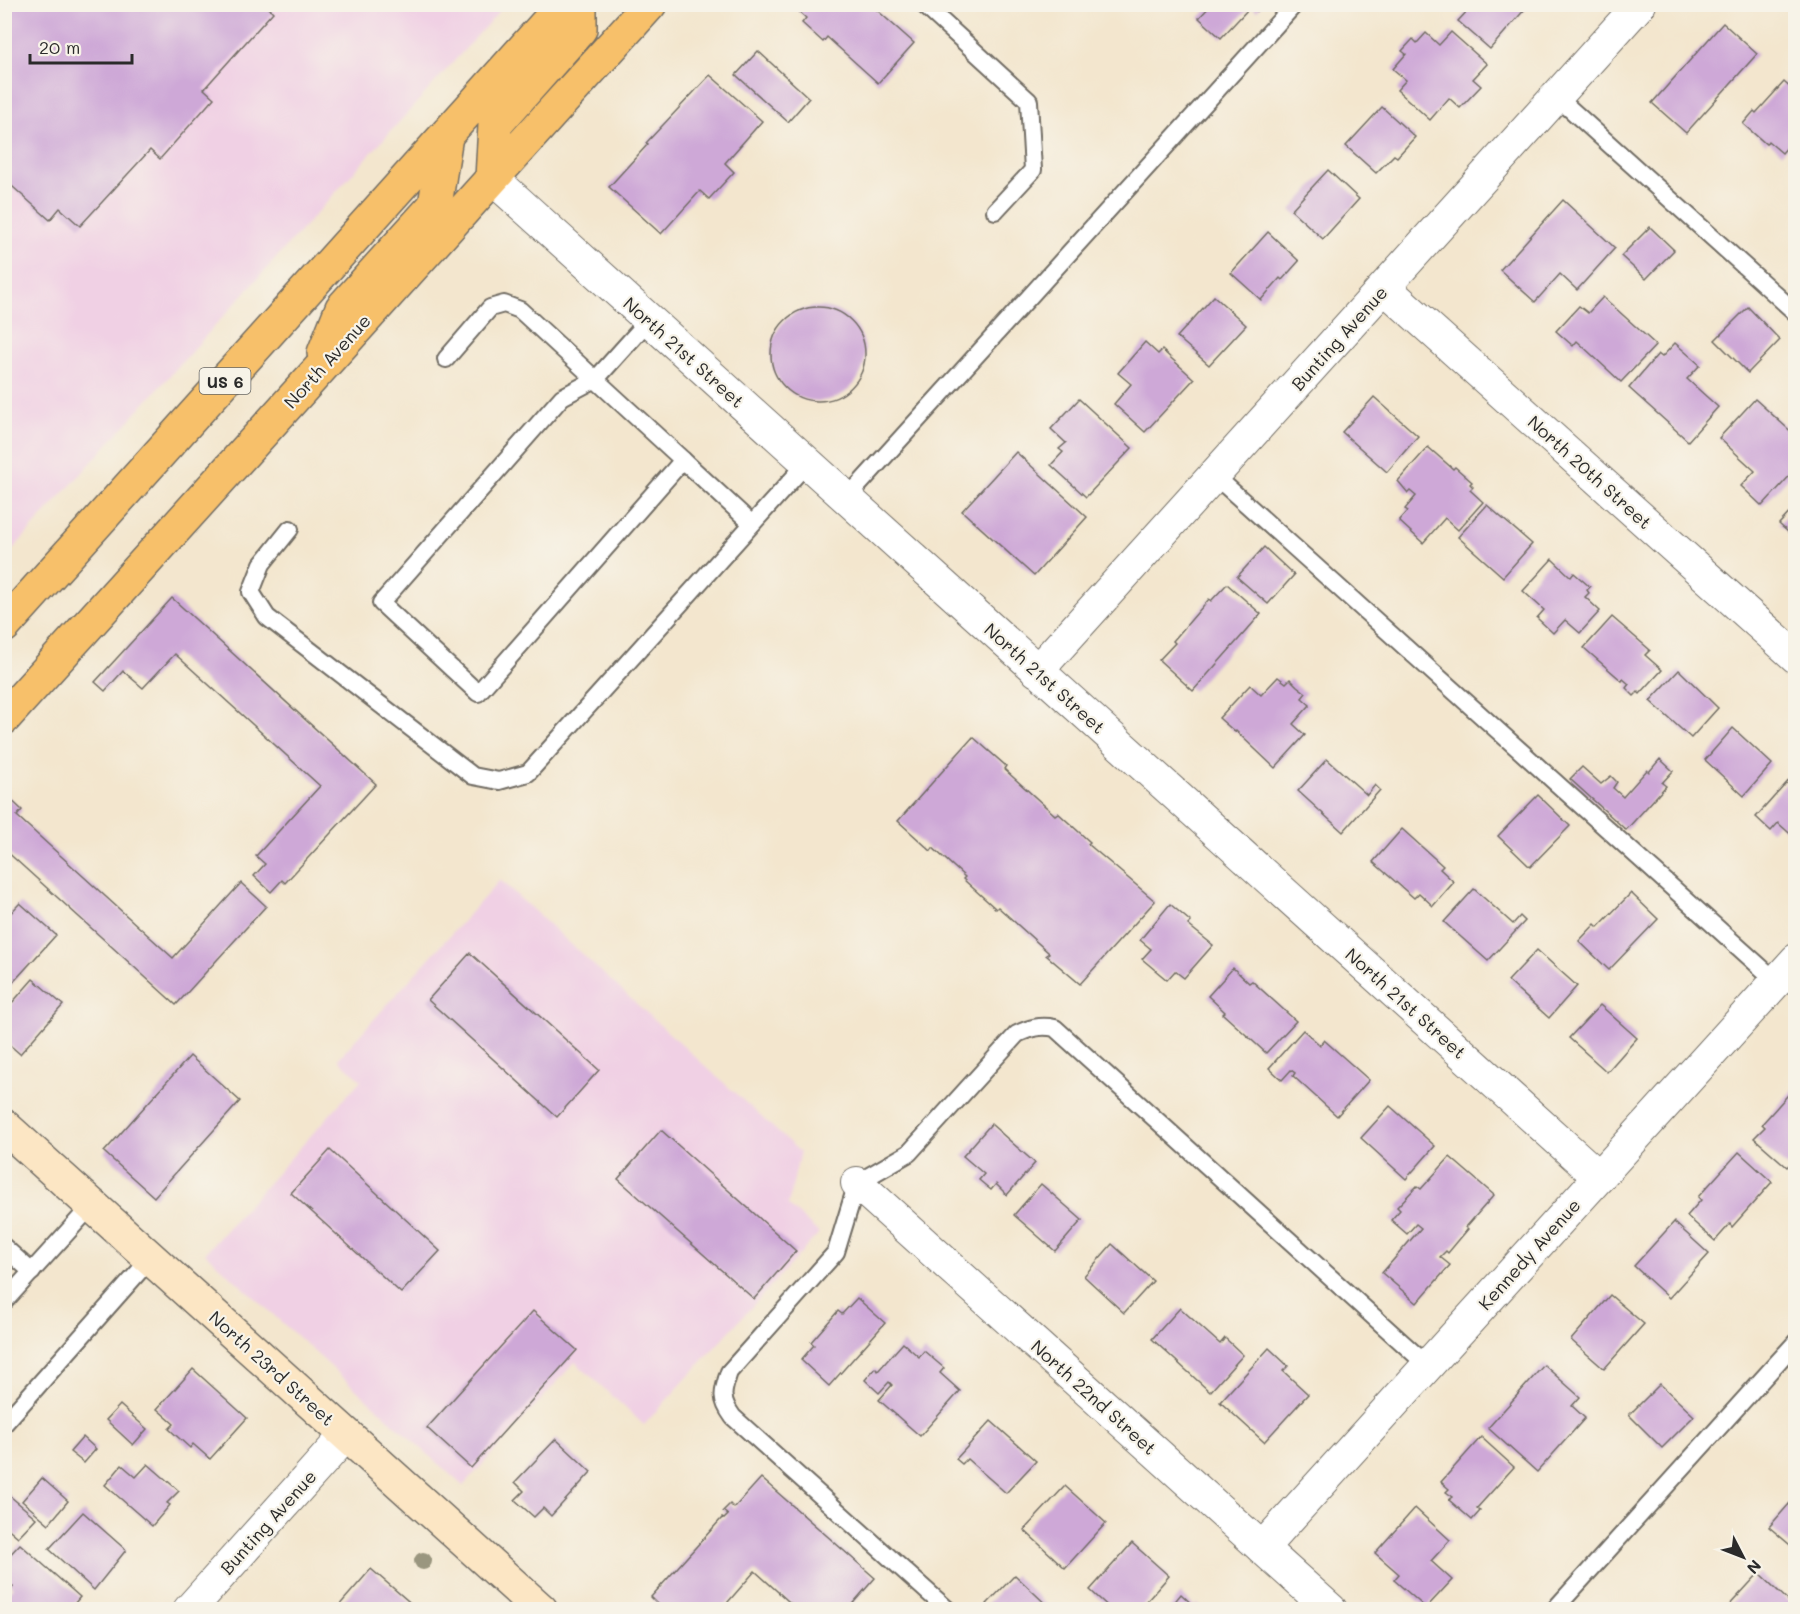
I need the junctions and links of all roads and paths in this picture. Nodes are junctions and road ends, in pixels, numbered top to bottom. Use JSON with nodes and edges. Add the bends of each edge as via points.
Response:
{"nodes":[{"id":1,"x":564,"y":4,"type":"edge"},
{"id":2,"x":580,"y":4,"type":"edge"},
{"id":3,"x":650,"y":4,"type":"edge"},
{"id":4,"x":923,"y":4,"type":"edge"},
{"id":5,"x":1295,"y":4,"type":"edge"},
{"id":6,"x":1640,"y":4,"type":"edge"},
{"id":7,"x":1557,"y":97,"type":"junction"},
{"id":8,"x":446,"y":136,"type":"junction"},
{"id":9,"x":492,"y":178,"type":"junction"},
{"id":10,"x":995,"y":211,"type":"dead end"},
{"id":11,"x":1385,"y":288,"type":"junction"},
{"id":12,"x":1796,"y":313,"type":"edge"},
{"id":13,"x":649,"y":320,"type":"junction"},
{"id":14,"x":446,"y":359,"type":"dead end"},
{"id":15,"x":315,"y":374,"type":"junction"},
{"id":16,"x":596,"y":379,"type":"junction"},
{"id":17,"x":683,"y":460,"type":"junction"},
{"id":18,"x":807,"y":463,"type":"junction"},
{"id":19,"x":1215,"y":476,"type":"junction"},
{"id":20,"x":846,"y":499,"type":"junction"},
{"id":21,"x":751,"y":523,"type":"junction"},
{"id":22,"x":290,"y":529,"type":"dead end"},
{"id":23,"x":4,"y":626,"type":"edge"},
{"id":24,"x":1796,"y":657,"type":"edge"},
{"id":25,"x":1037,"y":671,"type":"junction"},
{"id":26,"x":4,"y":718,"type":"edge"},
{"id":27,"x":1786,"y":971,"type":"edge"},
{"id":28,"x":4,"y":1126,"type":"edge"},
{"id":29,"x":1599,"y":1177,"type":"junction"},
{"id":30,"x":856,"y":1184,"type":"junction"},
{"id":31,"x":92,"y":1205,"type":"junction"},
{"id":32,"x":4,"y":1247,"type":"edge"},
{"id":33,"x":151,"y":1258,"type":"junction"},
{"id":34,"x":32,"y":1272,"type":"junction"},
{"id":35,"x":4,"y":1302,"type":"edge"},
{"id":36,"x":1796,"y":1342,"type":"edge"},
{"id":37,"x":1428,"y":1366,"type":"junction"},
{"id":38,"x":4,"y":1424,"type":"edge"},
{"id":39,"x":346,"y":1435,"type":"junction"},
{"id":40,"x":1262,"y":1548,"type":"junction"},
{"id":41,"x":534,"y":1607,"type":"edge"},
{"id":42,"x":189,"y":1610,"type":"edge"},
{"id":43,"x":948,"y":1610,"type":"edge"},
{"id":44,"x":1331,"y":1610,"type":"edge"},
{"id":45,"x":1554,"y":1610,"type":"edge"}],
"edges":[{"from":1,"to":8,"type":"main road","number":"US 6"},
{"from":2,"to":9,"type":"main road","via":[[580,30],[495,125]]},
{"from":3,"to":9,"type":"main road","name":"North Avenue"},
{"from":4,"to":10,"type":"lane","via":[[1029,101],[1033,170]]},
{"from":5,"to":20,"type":"lane"},
{"from":6,"to":7,"type":"street","name":"Bunting Avenue"},
{"from":7,"to":11,"type":"street","name":"Bunting Avenue"},
{"from":7,"to":12,"type":"lane"},
{"from":8,"to":15,"type":"main road","via":[[435,205],[342,308]]},
{"from":8,"to":23,"type":"main road","number":"US 6"},
{"from":9,"to":13,"type":"street","name":"North 21st Street"},
{"from":9,"to":15,"type":"main road","name":"North Avenue"},
{"from":11,"to":19,"type":"street","name":"Bunting Avenue"},
{"from":11,"to":24,"type":"street","name":"North 20th Street"},
{"from":13,"to":16,"type":"lane"},
{"from":13,"to":18,"type":"street","name":"North 21st Street"},
{"from":14,"to":16,"type":"lane","via":[[490,308],[504,304],[520,310]]},
{"from":15,"to":26,"type":"main road","name":"North Avenue"},
{"from":16,"to":17,"type":"lane"},
{"from":16,"to":17,"type":"lane","via":[[562,397],[381,603],[478,693]]},
{"from":17,"to":21,"type":"lane"},
{"from":18,"to":20,"type":"street","name":"North 21st Street"},
{"from":18,"to":21,"type":"lane"},
{"from":19,"to":25,"type":"street","name":"Bunting Avenue"},
{"from":19,"to":27,"type":"lane"},
{"from":20,"to":25,"type":"street","name":"North 21st Street"},
{"from":21,"to":22,"type":"lane","via":[[528,773],[499,781],[473,776],[267,616],[251,592],[262,564]]},
{"from":25,"to":29,"type":"street","name":"North 21st Street"},
{"from":27,"to":29,"type":"street","name":"Kennedy Avenue"},
{"from":28,"to":31,"type":"street","name":"North 23rd Street"},
{"from":29,"to":37,"type":"street","name":"Kennedy Avenue"},
{"from":30,"to":37,"type":"lane","via":[[909,1154],[1017,1034],[1044,1026],[1055,1029]]},
{"from":30,"to":40,"type":"street","name":"North 22nd Street"},
{"from":30,"to":43,"type":"lane","via":[[836,1252],[729,1372],[723,1392],[725,1406]]},
{"from":31,"to":33,"type":"street","name":"North 23rd Street"},
{"from":31,"to":34,"type":"lane"},
{"from":32,"to":34,"type":"lane"},
{"from":33,"to":38,"type":"lane"},
{"from":33,"to":39,"type":"street","name":"North 23rd Street"},
{"from":34,"to":35,"type":"lane"},
{"from":36,"to":45,"type":"lane"},
{"from":37,"to":40,"type":"street","name":"Kennedy Avenue"},
{"from":39,"to":41,"type":"street","name":"North 23rd Street"},
{"from":39,"to":42,"type":"street","name":"Bunting Avenue"},
{"from":40,"to":44,"type":"street","name":"North 22nd Street"}]}
